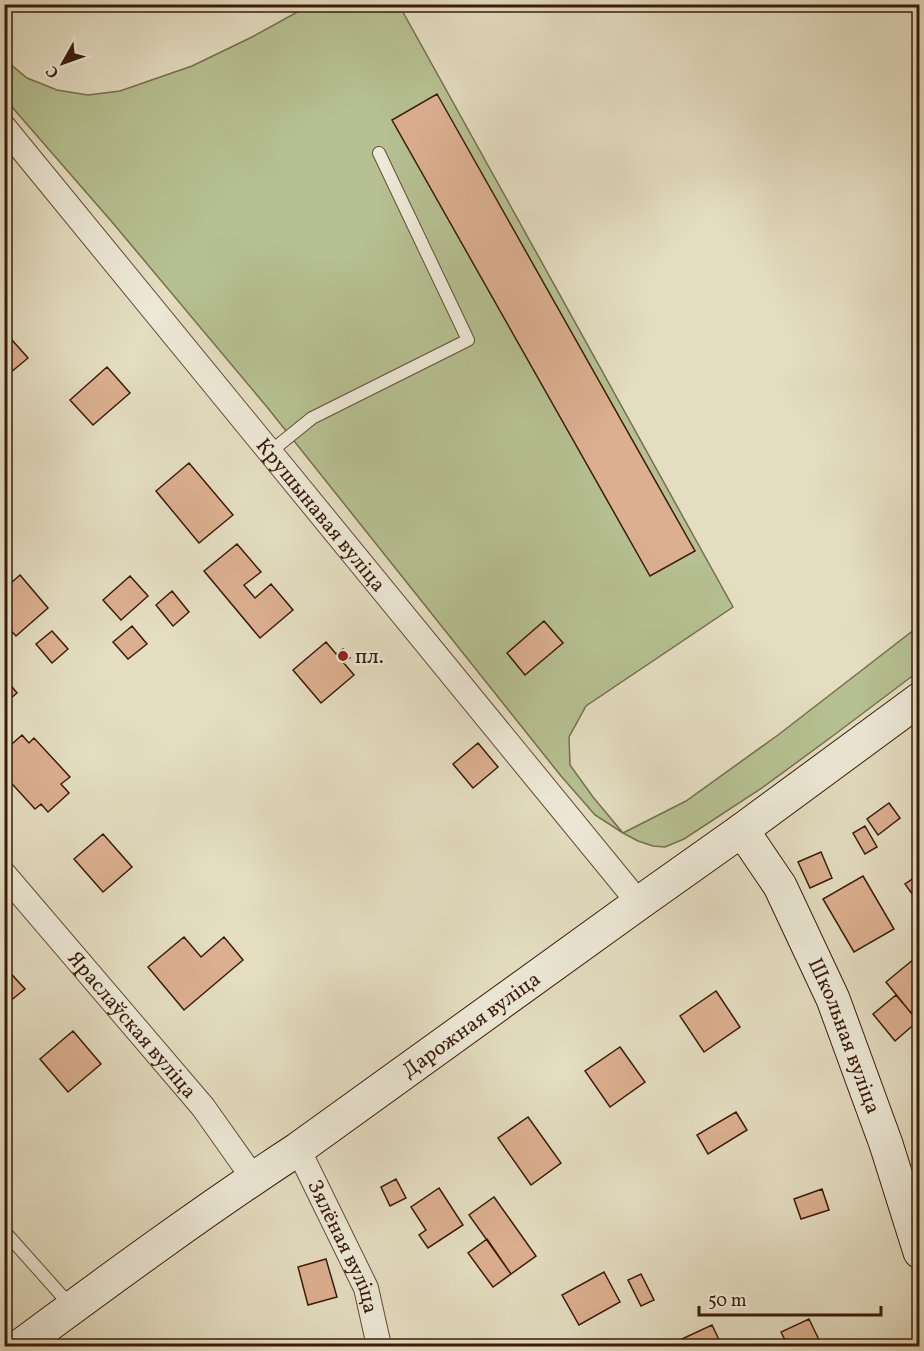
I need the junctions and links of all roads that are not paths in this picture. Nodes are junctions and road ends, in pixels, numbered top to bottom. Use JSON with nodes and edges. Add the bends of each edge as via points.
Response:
{"nodes":[{"id":1,"x":4,"y":127,"type":"edge"},
{"id":2,"x":379,"y":153,"type":"dead end"},
{"id":3,"x":270,"y":452,"type":"junction"},
{"id":4,"x":920,"y":699,"type":"edge"},
{"id":5,"x":742,"y":830,"type":"junction"},
{"id":6,"x":4,"y":874,"type":"edge"},
{"id":7,"x":639,"y":903,"type":"junction"},
{"id":8,"x":298,"y":1149,"type":"junction"},
{"id":9,"x":254,"y":1179,"type":"junction"},
{"id":10,"x":4,"y":1231,"type":"edge"},
{"id":11,"x":920,"y":1252,"type":"edge"},
{"id":12,"x":73,"y":1307,"type":"junction"},
{"id":13,"x":20,"y":1347,"type":"edge"},
{"id":14,"x":379,"y":1347,"type":"edge"}],
"edges":[{"from":1,"to":3,"type":"street","name":"Крушынавая вуліца"},
{"from":2,"to":3,"type":"lane","via":[[468,340],[312,418]]},
{"from":3,"to":7,"type":"street","name":"Крушынавая вуліца"},
{"from":4,"to":5,"type":"main road","name":"Дарожная вуліца"},
{"from":5,"to":7,"type":"main road","name":"Дарожная вуліца"},
{"from":5,"to":11,"type":"main road","name":"Школьная вуліца","via":[[780,886],[833,999]]},
{"from":6,"to":9,"type":"street","name":"Яраслаўская вуліца","via":[[203,1107]]},
{"from":7,"to":8,"type":"main road","name":"Дарожная вуліца"},
{"from":8,"to":9,"type":"main road","name":"Дарожная вуліца"},
{"from":8,"to":14,"type":"street","name":"Зялёная вуліца","via":[[366,1288]]},
{"from":9,"to":12,"type":"main road","name":"Дарожная вуліца"},
{"from":10,"to":12,"type":"lane"},
{"from":12,"to":13,"type":"main road","name":"Дарожная вуліца"}]}
